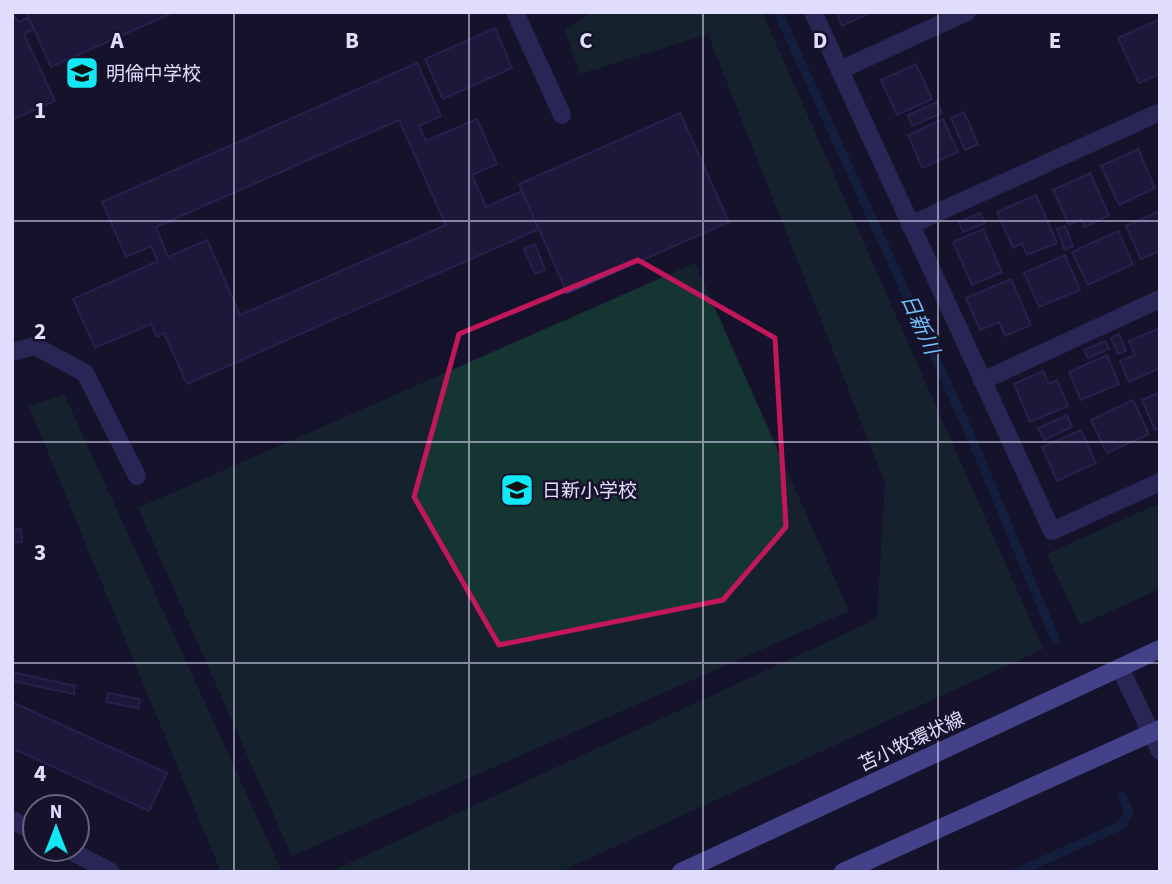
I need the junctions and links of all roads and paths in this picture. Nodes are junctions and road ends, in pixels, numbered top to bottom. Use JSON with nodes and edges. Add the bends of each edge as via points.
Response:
{"nodes":[{"id":1,"x":514,"y":12,"type":"edge"},
{"id":2,"x":813,"y":12,"type":"edge"},
{"id":3,"x":967,"y":12,"type":"edge"},
{"id":4,"x":840,"y":70,"type":"junction"},
{"id":5,"x":1160,"y":111,"type":"edge"},
{"id":6,"x":562,"y":115,"type":"dead end"},
{"id":7,"x":910,"y":225,"type":"junction"},
{"id":8,"x":1160,"y":299,"type":"edge"},
{"id":9,"x":12,"y":352,"type":"edge"},
{"id":10,"x":982,"y":381,"type":"junction"},
{"id":11,"x":137,"y":476,"type":"dead end"},
{"id":12,"x":1160,"y":482,"type":"edge"},
{"id":13,"x":1160,"y":649,"type":"edge"},
{"id":14,"x":1120,"y":668,"type":"junction"},
{"id":15,"x":1156,"y":731,"type":"edge"},
{"id":16,"x":1160,"y":751,"type":"edge"},
{"id":17,"x":91,"y":862,"type":"edge"},
{"id":18,"x":111,"y":872,"type":"edge"},
{"id":19,"x":681,"y":872,"type":"edge"},
{"id":20,"x":843,"y":872,"type":"edge"}],
"edges":[{"from":1,"to":6,"type":"street"},
{"from":2,"to":4,"type":"street"},
{"from":3,"to":4,"type":"street"},
{"from":4,"to":7,"type":"street"},
{"from":5,"to":7,"type":"street"},
{"from":7,"to":10,"type":"street"},
{"from":8,"to":10,"type":"street"},
{"from":9,"to":11,"type":"street","via":[[35,346],[85,373]]},
{"from":10,"to":12,"type":"street","via":[[1052,531]]},
{"from":13,"to":14,"type":"main road","name":"苫小牧環状線"},
{"from":14,"to":15,"type":"street"},
{"from":14,"to":19,"type":"main road","name":"苫小牧環状線"},
{"from":15,"to":16,"type":"street"},
{"from":15,"to":20,"type":"main road"},
{"from":17,"to":18,"type":"street"}]}
